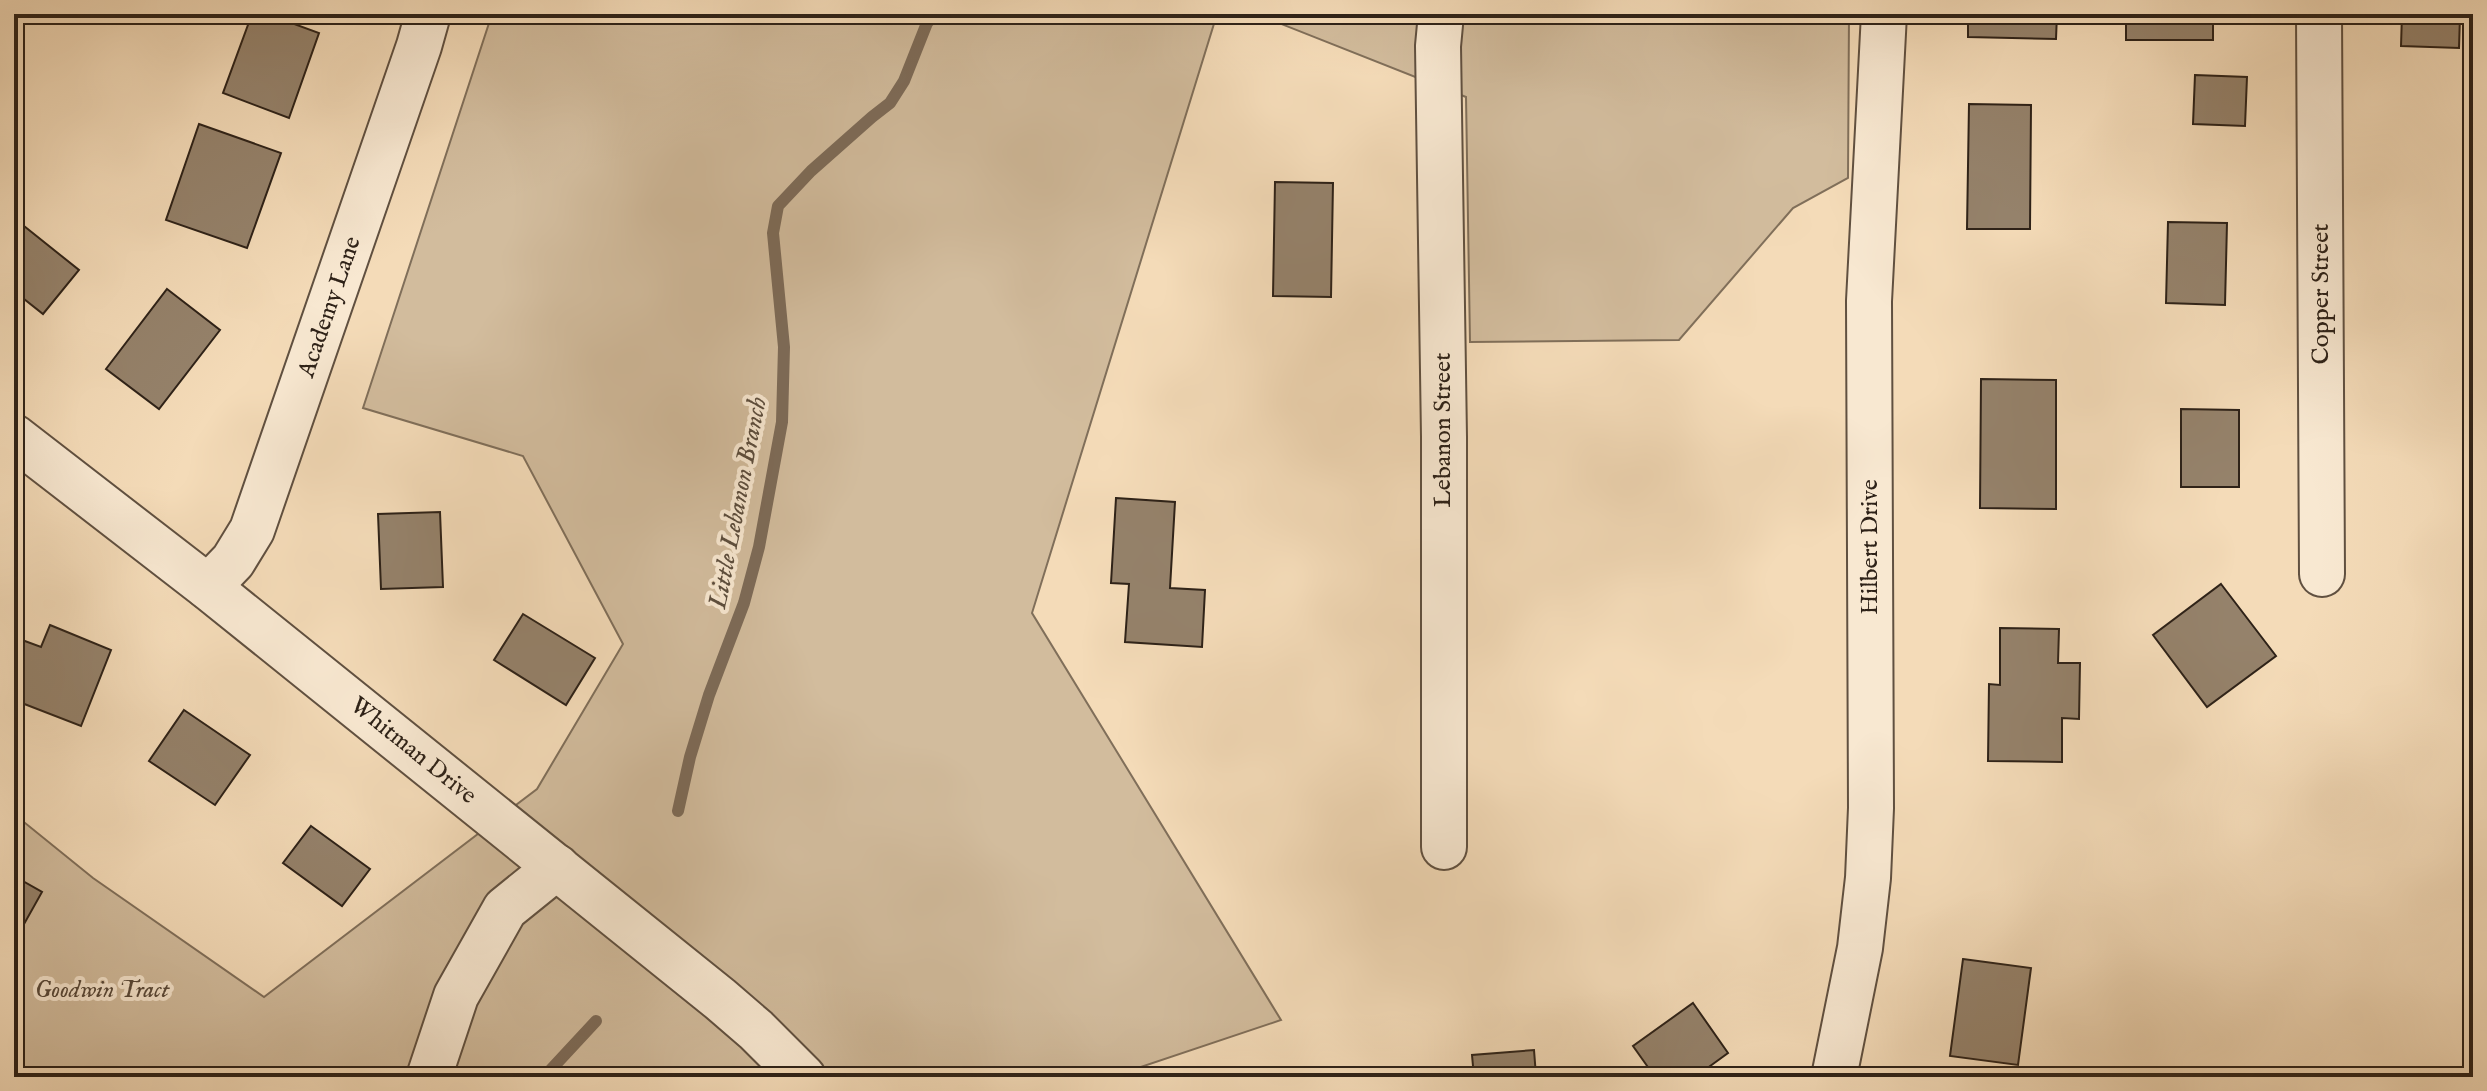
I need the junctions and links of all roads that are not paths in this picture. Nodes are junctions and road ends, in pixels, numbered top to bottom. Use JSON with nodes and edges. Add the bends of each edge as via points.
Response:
{"nodes":[{"id":1,"x":428,"y":14,"type":"edge"},
{"id":2,"x":1441,"y":14,"type":"edge"},
{"id":3,"x":1884,"y":14,"type":"edge"},
{"id":4,"x":2319,"y":14,"type":"edge"},
{"id":5,"x":16,"y":442,"type":"edge"},
{"id":6,"x":2322,"y":574,"type":"dead end"},
{"id":7,"x":208,"y":587,"type":"junction"},
{"id":8,"x":1444,"y":847,"type":"dead end"},
{"id":9,"x":557,"y":867,"type":"junction"},
{"id":10,"x":429,"y":1077,"type":"edge"},
{"id":11,"x":803,"y":1077,"type":"edge"},
{"id":12,"x":1834,"y":1077,"type":"edge"}],
"edges":[{"from":1,"to":7,"type":"street","name":"Academy Lane","via":[[256,518],[233,561]]},
{"from":2,"to":8,"type":"street","name":"Lebanon Street"},
{"from":3,"to":12,"type":"street","name":"Hilbert Drive","via":[[1869,301],[1871,822],[1860,948]]},
{"from":4,"to":6,"type":"street","name":"Copper Street"},
{"from":5,"to":7,"type":"street","name":"Whitman Drive"},
{"from":7,"to":9,"type":"street","name":"Whitman Drive"},
{"from":9,"to":10,"type":"street","via":[[505,909],[456,996]]},
{"from":9,"to":11,"type":"street","name":"Whitman Drive","via":[[756,1030]]}]}
